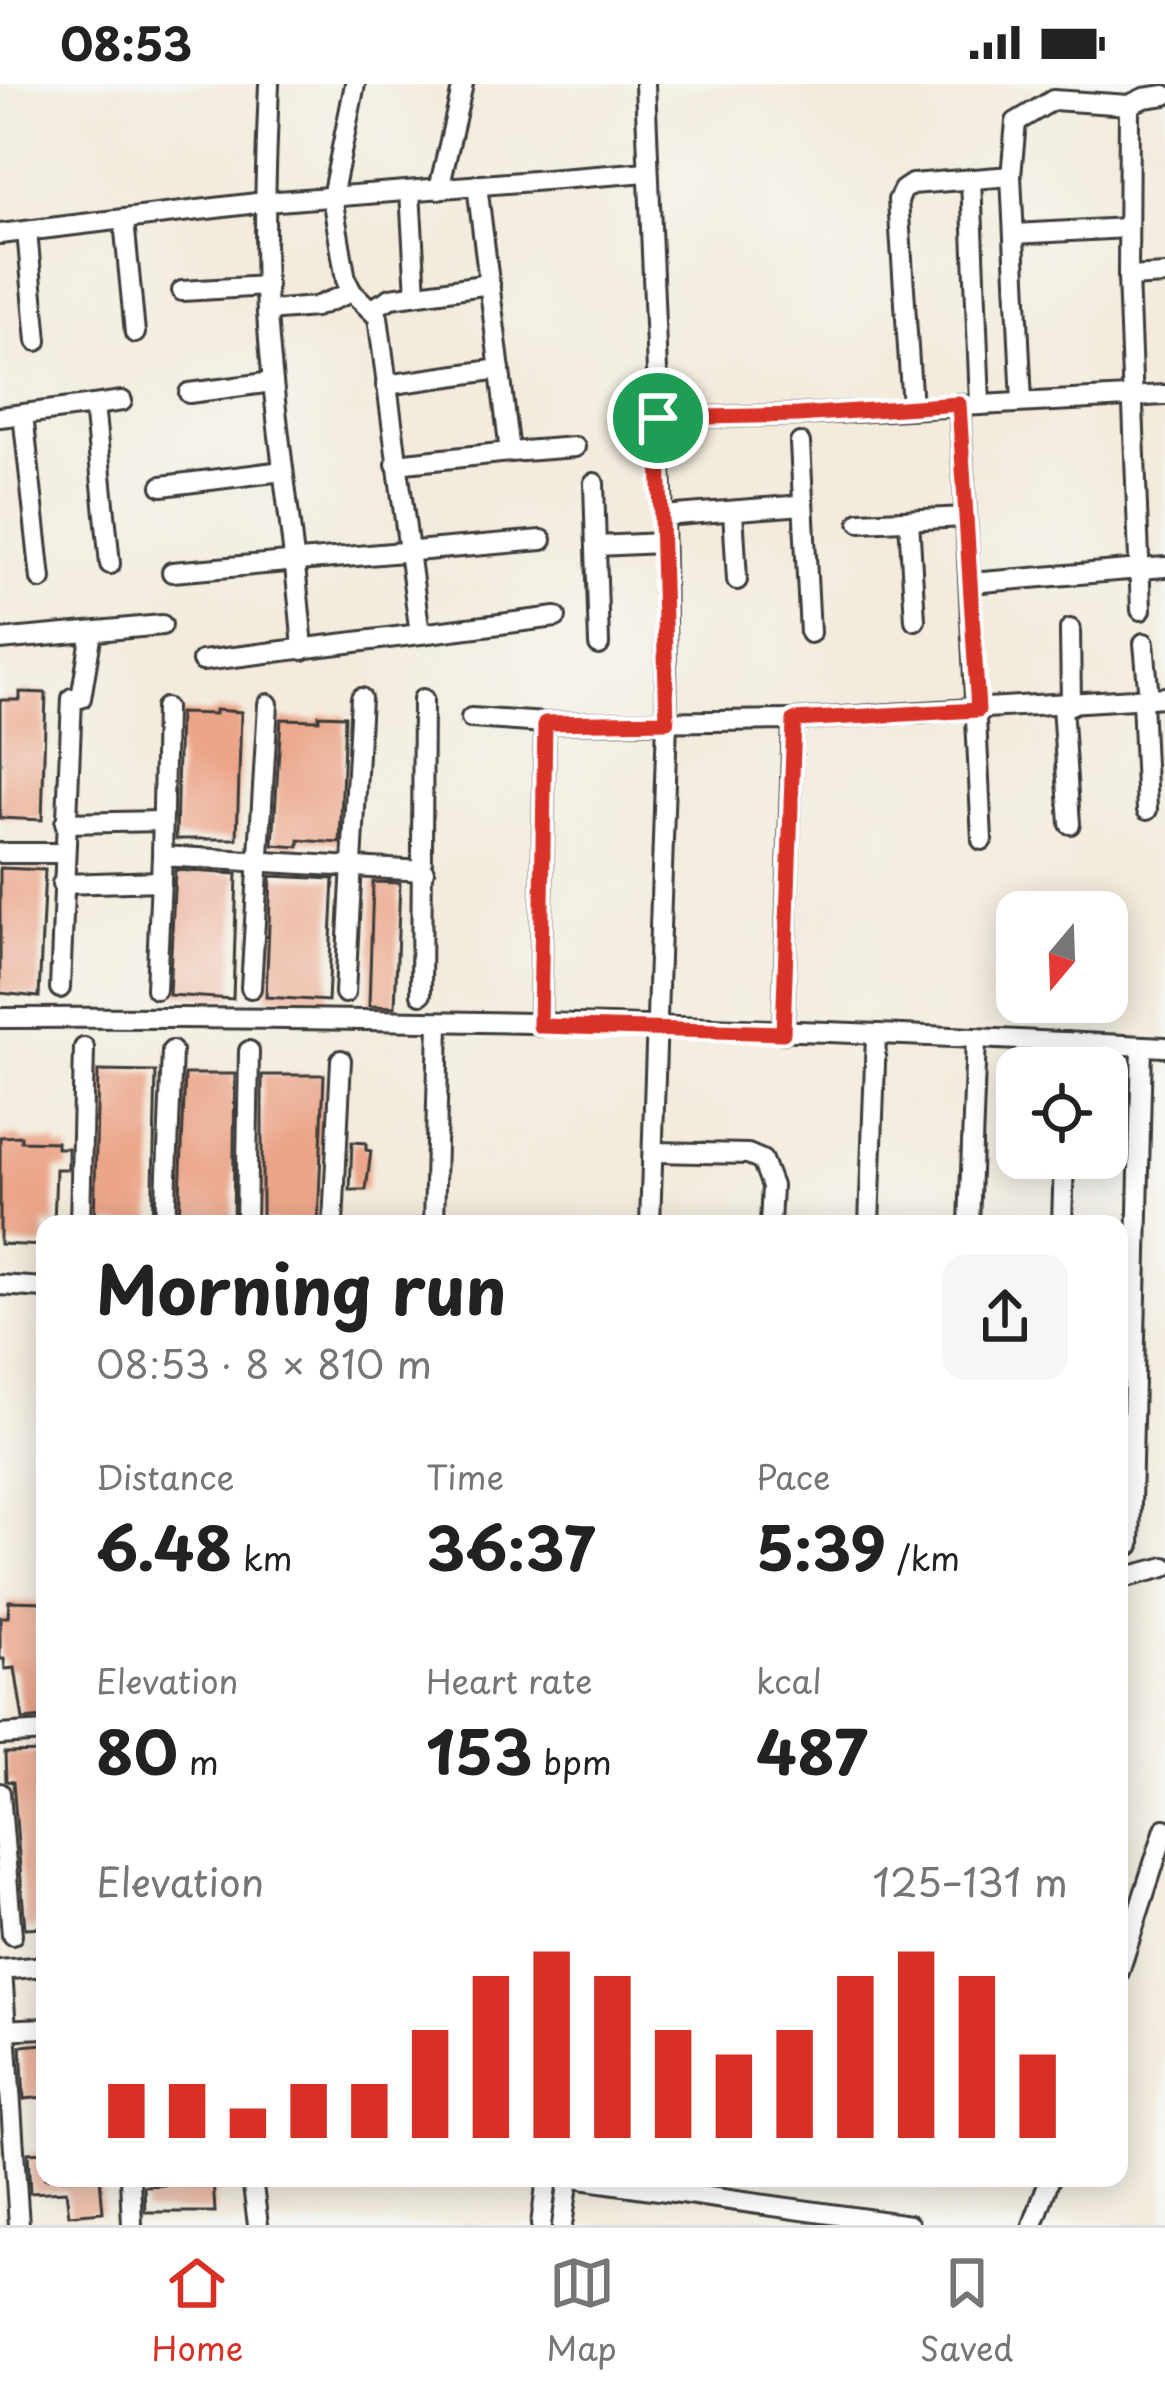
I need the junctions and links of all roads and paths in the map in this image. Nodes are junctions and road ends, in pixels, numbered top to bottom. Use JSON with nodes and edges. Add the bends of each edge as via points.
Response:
{"nodes":[{"id":1,"x":269,"y":84,"type":"edge"},
{"id":2,"x":355,"y":84,"type":"edge"},
{"id":3,"x":464,"y":84,"type":"edge"},
{"id":4,"x":645,"y":84,"type":"edge"},
{"id":5,"x":1165,"y":95,"type":"edge"},
{"id":6,"x":1129,"y":104,"type":"junction"},
{"id":7,"x":647,"y":172,"type":"junction"},
{"id":8,"x":1011,"y":176,"type":"junction"},
{"id":9,"x":971,"y":179,"type":"junction"},
{"id":10,"x":477,"y":185,"type":"junction"},
{"id":11,"x":439,"y":189,"type":"junction"},
{"id":12,"x":410,"y":191,"type":"junction"},
{"id":13,"x":332,"y":197,"type":"junction"},
{"id":14,"x":265,"y":202,"type":"junction"},
{"id":15,"x":124,"y":221,"type":"junction"},
{"id":16,"x":1127,"y":228,"type":"junction"},
{"id":17,"x":27,"y":231,"type":"junction"},
{"id":18,"x":0,"y":234,"type":"edge"},
{"id":19,"x":1014,"y":234,"type":"junction"},
{"id":20,"x":1165,"y":274,"type":"edge"},
{"id":21,"x":1128,"y":277,"type":"junction"},
{"id":22,"x":490,"y":284,"type":"junction"},
{"id":23,"x":267,"y":286,"type":"junction"},
{"id":24,"x":182,"y":291,"type":"dead end"},
{"id":25,"x":352,"y":292,"type":"junction"},
{"id":26,"x":416,"y":294,"type":"junction"},
{"id":27,"x":372,"y":309,"type":"junction"},
{"id":28,"x":267,"y":311,"type":"junction"},
{"id":29,"x":135,"y":333,"type":"dead end"},
{"id":30,"x":37,"y":341,"type":"dead end"},
{"id":31,"x":500,"y":370,"type":"junction"},
{"id":32,"x":274,"y":382,"type":"junction"},
{"id":33,"x":386,"y":385,"type":"junction"},
{"id":34,"x":189,"y":393,"type":"dead end"},
{"id":35,"x":1165,"y":395,"type":"edge"},
{"id":36,"x":1131,"y":396,"type":"junction"},
{"id":37,"x":122,"y":401,"type":"dead end"},
{"id":38,"x":1022,"y":402,"type":"junction"},
{"id":39,"x":959,"y":404,"type":"junction"},
{"id":40,"x":980,"y":404,"type":"junction"},
{"id":41,"x":94,"y":405,"type":"junction"},
{"id":42,"x":912,"y":407,"type":"junction"},
{"id":43,"x":22,"y":414,"type":"junction"},
{"id":44,"x":0,"y":416,"type":"edge"},
{"id":45,"x":658,"y":418,"type":"junction"},
{"id":46,"x":800,"y":443,"type":"dead end"},
{"id":47,"x":575,"y":447,"type":"dead end"},
{"id":48,"x":511,"y":452,"type":"junction"},
{"id":49,"x":396,"y":464,"type":"junction"},
{"id":50,"x":283,"y":471,"type":"junction"},
{"id":51,"x":594,"y":483,"type":"dead end"},
{"id":52,"x":162,"y":486,"type":"dead end"},
{"id":53,"x":803,"y":505,"type":"junction"},
{"id":54,"x":733,"y":511,"type":"junction"},
{"id":55,"x":663,"y":516,"type":"junction"},
{"id":56,"x":966,"y":517,"type":"junction"},
{"id":57,"x":909,"y":520,"type":"junction"},
{"id":58,"x":860,"y":522,"type":"dead end"},
{"id":59,"x":542,"y":541,"type":"dead end"},
{"id":60,"x":662,"y":543,"type":"junction"},
{"id":61,"x":596,"y":546,"type":"junction"},
{"id":62,"x":406,"y":551,"type":"junction"},
{"id":63,"x":297,"y":560,"type":"junction"},
{"id":64,"x":110,"y":564,"type":"dead end"},
{"id":65,"x":1165,"y":567,"type":"edge"},
{"id":66,"x":1137,"y":568,"type":"junction"},
{"id":67,"x":172,"y":572,"type":"dead end"},
{"id":68,"x":41,"y":579,"type":"dead end"},
{"id":69,"x":737,"y":580,"type":"dead end"},
{"id":70,"x":970,"y":583,"type":"junction"},
{"id":71,"x":1141,"y":610,"type":"dead end"},
{"id":72,"x":556,"y":617,"type":"dead end"},
{"id":73,"x":915,"y":620,"type":"dead end"},
{"id":74,"x":162,"y":626,"type":"dead end"},
{"id":75,"x":1070,"y":629,"type":"dead end"},
{"id":76,"x":92,"y":632,"type":"junction"},
{"id":77,"x":810,"y":633,"type":"dead end"},
{"id":78,"x":420,"y":634,"type":"junction"},
{"id":79,"x":0,"y":640,"type":"edge"},
{"id":80,"x":1144,"y":643,"type":"dead end"},
{"id":81,"x":599,"y":645,"type":"dead end"},
{"id":82,"x":303,"y":650,"type":"junction"},
{"id":83,"x":202,"y":661,"type":"dead end"},
{"id":84,"x":361,"y":698,"type":"dead end"},
{"id":85,"x":1152,"y":698,"type":"edge"},
{"id":86,"x":422,"y":699,"type":"dead end"},
{"id":87,"x":268,"y":704,"type":"dead end"},
{"id":88,"x":1067,"y":706,"type":"junction"},
{"id":89,"x":165,"y":708,"type":"dead end"},
{"id":90,"x":978,"y":710,"type":"junction"},
{"id":91,"x":471,"y":718,"type":"dead end"},
{"id":92,"x":794,"y":720,"type":"junction"},
{"id":93,"x":667,"y":721,"type":"junction"},
{"id":94,"x":545,"y":723,"type":"junction"},
{"id":95,"x":1147,"y":810,"type":"dead end"},
{"id":96,"x":162,"y":821,"type":"junction"},
{"id":97,"x":65,"y":823,"type":"junction"},
{"id":98,"x":1070,"y":824,"type":"dead end"},
{"id":99,"x":982,"y":840,"type":"dead end"},
{"id":100,"x":0,"y":853,"type":"edge"},
{"id":101,"x":63,"y":853,"type":"junction"},
{"id":102,"x":162,"y":856,"type":"junction"},
{"id":103,"x":257,"y":859,"type":"junction"},
{"id":104,"x":353,"y":868,"type":"junction"},
{"id":105,"x":424,"y":871,"type":"junction"},
{"id":106,"x":161,"y":881,"type":"junction"},
{"id":107,"x":62,"y":884,"type":"junction"},
{"id":108,"x":60,"y":988,"type":"dead end"},
{"id":109,"x":251,"y":988,"type":"dead end"},
{"id":110,"x":155,"y":989,"type":"dead end"},
{"id":111,"x":345,"y":993,"type":"dead end"},
{"id":112,"x":421,"y":994,"type":"dead end"},
{"id":113,"x":0,"y":1018,"type":"edge"},
{"id":114,"x":439,"y":1023,"type":"junction"},
{"id":115,"x":540,"y":1026,"type":"junction"},
{"id":116,"x":658,"y":1028,"type":"junction"},
{"id":117,"x":783,"y":1033,"type":"junction"},
{"id":118,"x":876,"y":1036,"type":"junction"},
{"id":119,"x":976,"y":1038,"type":"junction"},
{"id":120,"x":1067,"y":1042,"type":"junction"},
{"id":121,"x":1142,"y":1046,"type":"junction"},
{"id":122,"x":1067,"y":1047,"type":"edge"},
{"id":123,"x":1165,"y":1047,"type":"edge"},
{"id":124,"x":84,"y":1048,"type":"dead end"},
{"id":125,"x":249,"y":1051,"type":"dead end"},
{"id":126,"x":172,"y":1052,"type":"dead end"},
{"id":127,"x":341,"y":1060,"type":"dead end"},
{"id":128,"x":654,"y":1152,"type":"junction"},
{"id":129,"x":1063,"y":1179,"type":"edge"},
{"id":130,"x":80,"y":1215,"type":"edge"},
{"id":131,"x":165,"y":1215,"type":"edge"},
{"id":132,"x":246,"y":1215,"type":"edge"},
{"id":133,"x":333,"y":1215,"type":"edge"},
{"id":134,"x":434,"y":1215,"type":"edge"},
{"id":135,"x":650,"y":1215,"type":"edge"},
{"id":136,"x":770,"y":1215,"type":"edge"},
{"id":137,"x":869,"y":1215,"type":"edge"},
{"id":138,"x":969,"y":1215,"type":"edge"},
{"id":139,"x":1062,"y":1215,"type":"edge"},
{"id":140,"x":0,"y":1285,"type":"edge"},
{"id":141,"x":36,"y":1287,"type":"edge"},
{"id":142,"x":1128,"y":1299,"type":"edge"},
{"id":143,"x":1128,"y":1393,"type":"edge"},
{"id":144,"x":1130,"y":1545,"type":"dead end"},
{"id":145,"x":1165,"y":1567,"type":"edge"},
{"id":146,"x":1128,"y":1577,"type":"edge"},
{"id":147,"x":36,"y":1733,"type":"edge"},
{"id":148,"x":0,"y":1736,"type":"edge"},
{"id":149,"x":0,"y":1792,"type":"edge"},
{"id":150,"x":1165,"y":1829,"type":"edge"},
{"id":151,"x":12,"y":1935,"type":"dead end"},
{"id":152,"x":1128,"y":1944,"type":"edge"},
{"id":153,"x":36,"y":1967,"type":"edge"},
{"id":154,"x":1,"y":1970,"type":"edge"},
{"id":155,"x":36,"y":2028,"type":"edge"},
{"id":156,"x":3,"y":2030,"type":"edge"},
{"id":157,"x":130,"y":2187,"type":"edge"},
{"id":158,"x":253,"y":2187,"type":"edge"},
{"id":159,"x":546,"y":2187,"type":"edge"},
{"id":160,"x":569,"y":2187,"type":"edge"},
{"id":161,"x":636,"y":2187,"type":"edge"},
{"id":162,"x":1047,"y":2187,"type":"edge"},
{"id":163,"x":19,"y":2225,"type":"edge"},
{"id":164,"x":132,"y":2225,"type":"edge"},
{"id":165,"x":258,"y":2225,"type":"edge"},
{"id":166,"x":541,"y":2225,"type":"edge"},
{"id":167,"x":562,"y":2225,"type":"edge"},
{"id":168,"x":909,"y":2225,"type":"edge"},
{"id":169,"x":1034,"y":2225,"type":"edge"}],
"edges":[{"from":1,"to":14,"type":"street"},
{"from":2,"to":13,"type":"street"},
{"from":3,"to":11,"type":"street"},
{"from":4,"to":7,"type":"street"},
{"from":5,"to":6,"type":"street"},
{"from":6,"to":8,"type":"street","via":[[1053,100],[1016,122]]},
{"from":6,"to":16,"type":"street"},
{"from":7,"to":10,"type":"street"},
{"from":7,"to":45,"type":"street"},
{"from":8,"to":9,"type":"street"},
{"from":8,"to":19,"type":"street"},
{"from":9,"to":40,"type":"street"},
{"from":9,"to":42,"type":"street","via":[[913,184],[898,200]]},
{"from":10,"to":11,"type":"street"},
{"from":10,"to":22,"type":"street"},
{"from":11,"to":12,"type":"street"},
{"from":12,"to":13,"type":"street"},
{"from":12,"to":26,"type":"street"},
{"from":13,"to":14,"type":"street"},
{"from":13,"to":25,"type":"street"},
{"from":14,"to":15,"type":"street"},
{"from":14,"to":23,"type":"street"},
{"from":15,"to":17,"type":"street"},
{"from":15,"to":29,"type":"street"},
{"from":16,"to":19,"type":"street"},
{"from":16,"to":21,"type":"street"},
{"from":17,"to":18,"type":"street"},
{"from":17,"to":30,"type":"street"},
{"from":19,"to":38,"type":"street"},
{"from":20,"to":21,"type":"street"},
{"from":21,"to":36,"type":"street"},
{"from":22,"to":26,"type":"street"},
{"from":22,"to":31,"type":"street"},
{"from":23,"to":24,"type":"street"},
{"from":23,"to":28,"type":"street"},
{"from":25,"to":27,"type":"street"},
{"from":25,"to":28,"type":"street","via":[[315,307]]},
{"from":26,"to":27,"type":"street"},
{"from":27,"to":33,"type":"street"},
{"from":28,"to":32,"type":"street"},
{"from":31,"to":33,"type":"street"},
{"from":31,"to":48,"type":"street"},
{"from":32,"to":34,"type":"street"},
{"from":32,"to":50,"type":"street"},
{"from":33,"to":49,"type":"street"},
{"from":35,"to":36,"type":"street"},
{"from":36,"to":38,"type":"street"},
{"from":36,"to":66,"type":"street"},
{"from":37,"to":41,"type":"street"},
{"from":38,"to":40,"type":"street"},
{"from":39,"to":40,"type":"street"},
{"from":39,"to":42,"type":"street"},
{"from":39,"to":56,"type":"street"},
{"from":41,"to":43,"type":"street"},
{"from":41,"to":64,"type":"street"},
{"from":42,"to":45,"type":"street"},
{"from":43,"to":44,"type":"street"},
{"from":43,"to":68,"type":"street"},
{"from":45,"to":55,"type":"street"},
{"from":46,"to":53,"type":"street"},
{"from":47,"to":48,"type":"street"},
{"from":48,"to":49,"type":"street"},
{"from":49,"to":62,"type":"street"},
{"from":50,"to":52,"type":"street"},
{"from":50,"to":63,"type":"street"},
{"from":51,"to":61,"type":"street"},
{"from":53,"to":54,"type":"street"},
{"from":53,"to":77,"type":"street"},
{"from":54,"to":55,"type":"street"},
{"from":54,"to":69,"type":"street"},
{"from":55,"to":60,"type":"street"},
{"from":56,"to":57,"type":"street"},
{"from":56,"to":70,"type":"street"},
{"from":57,"to":58,"type":"street"},
{"from":57,"to":73,"type":"street"},
{"from":59,"to":62,"type":"street"},
{"from":60,"to":61,"type":"street"},
{"from":60,"to":93,"type":"street"},
{"from":61,"to":81,"type":"street"},
{"from":62,"to":63,"type":"street"},
{"from":62,"to":78,"type":"street"},
{"from":63,"to":67,"type":"street"},
{"from":63,"to":82,"type":"street"},
{"from":65,"to":66,"type":"street"},
{"from":66,"to":70,"type":"street"},
{"from":66,"to":71,"type":"street"},
{"from":70,"to":90,"type":"street"},
{"from":72,"to":78,"type":"street"},
{"from":74,"to":76,"type":"street"},
{"from":75,"to":88,"type":"street"},
{"from":76,"to":79,"type":"street"},
{"from":76,"to":97,"type":"street","via":[[76,698]]},
{"from":78,"to":82,"type":"street"},
{"from":80,"to":85,"type":"street"},
{"from":82,"to":83,"type":"street"},
{"from":84,"to":104,"type":"street"},
{"from":85,"to":88,"type":"street"},
{"from":85,"to":95,"type":"street"},
{"from":86,"to":105,"type":"street"},
{"from":87,"to":103,"type":"street"},
{"from":88,"to":90,"type":"street"},
{"from":88,"to":98,"type":"street"},
{"from":89,"to":96,"type":"street"},
{"from":90,"to":92,"type":"street"},
{"from":90,"to":99,"type":"street"},
{"from":91,"to":94,"type":"street"},
{"from":92,"to":93,"type":"street"},
{"from":92,"to":117,"type":"street"},
{"from":93,"to":94,"type":"street"},
{"from":93,"to":116,"type":"street"},
{"from":94,"to":115,"type":"street"},
{"from":96,"to":97,"type":"street"},
{"from":96,"to":102,"type":"street"},
{"from":97,"to":101,"type":"street"},
{"from":100,"to":101,"type":"street"},
{"from":101,"to":107,"type":"street"},
{"from":102,"to":103,"type":"street"},
{"from":102,"to":106,"type":"street"},
{"from":103,"to":104,"type":"street"},
{"from":103,"to":109,"type":"street"},
{"from":104,"to":105,"type":"street"},
{"from":104,"to":111,"type":"street"},
{"from":105,"to":112,"type":"street"},
{"from":106,"to":107,"type":"street"},
{"from":106,"to":110,"type":"street"},
{"from":107,"to":108,"type":"street"},
{"from":113,"to":114,"type":"street"},
{"from":114,"to":115,"type":"street"},
{"from":114,"to":134,"type":"street"},
{"from":115,"to":116,"type":"street"},
{"from":116,"to":117,"type":"street"},
{"from":116,"to":128,"type":"street"},
{"from":117,"to":118,"type":"street"},
{"from":118,"to":119,"type":"street"},
{"from":118,"to":137,"type":"street"},
{"from":119,"to":120,"type":"street"},
{"from":119,"to":138,"type":"street"},
{"from":120,"to":121,"type":"street"},
{"from":120,"to":122,"type":"street"},
{"from":121,"to":123,"type":"street"},
{"from":121,"to":142,"type":"street"},
{"from":124,"to":130,"type":"street"},
{"from":125,"to":132,"type":"street"},
{"from":126,"to":131,"type":"street"},
{"from":127,"to":133,"type":"street"},
{"from":128,"to":135,"type":"street"},
{"from":128,"to":136,"type":"street","via":[[762,1160]]},
{"from":129,"to":139,"type":"street"},
{"from":140,"to":141,"type":"street"},
{"from":143,"to":144,"type":"street"},
{"from":145,"to":146,"type":"street"},
{"from":147,"to":148,"type":"street"},
{"from":149,"to":151,"type":"street"},
{"from":150,"to":152,"type":"street"},
{"from":153,"to":154,"type":"street"},
{"from":154,"to":156,"type":"street"},
{"from":155,"to":156,"type":"street"},
{"from":156,"to":163,"type":"street"},
{"from":157,"to":164,"type":"street"},
{"from":158,"to":165,"type":"street"},
{"from":159,"to":166,"type":"street"},
{"from":160,"to":167,"type":"street"},
{"from":161,"to":168,"type":"street"},
{"from":162,"to":169,"type":"street"}]}
